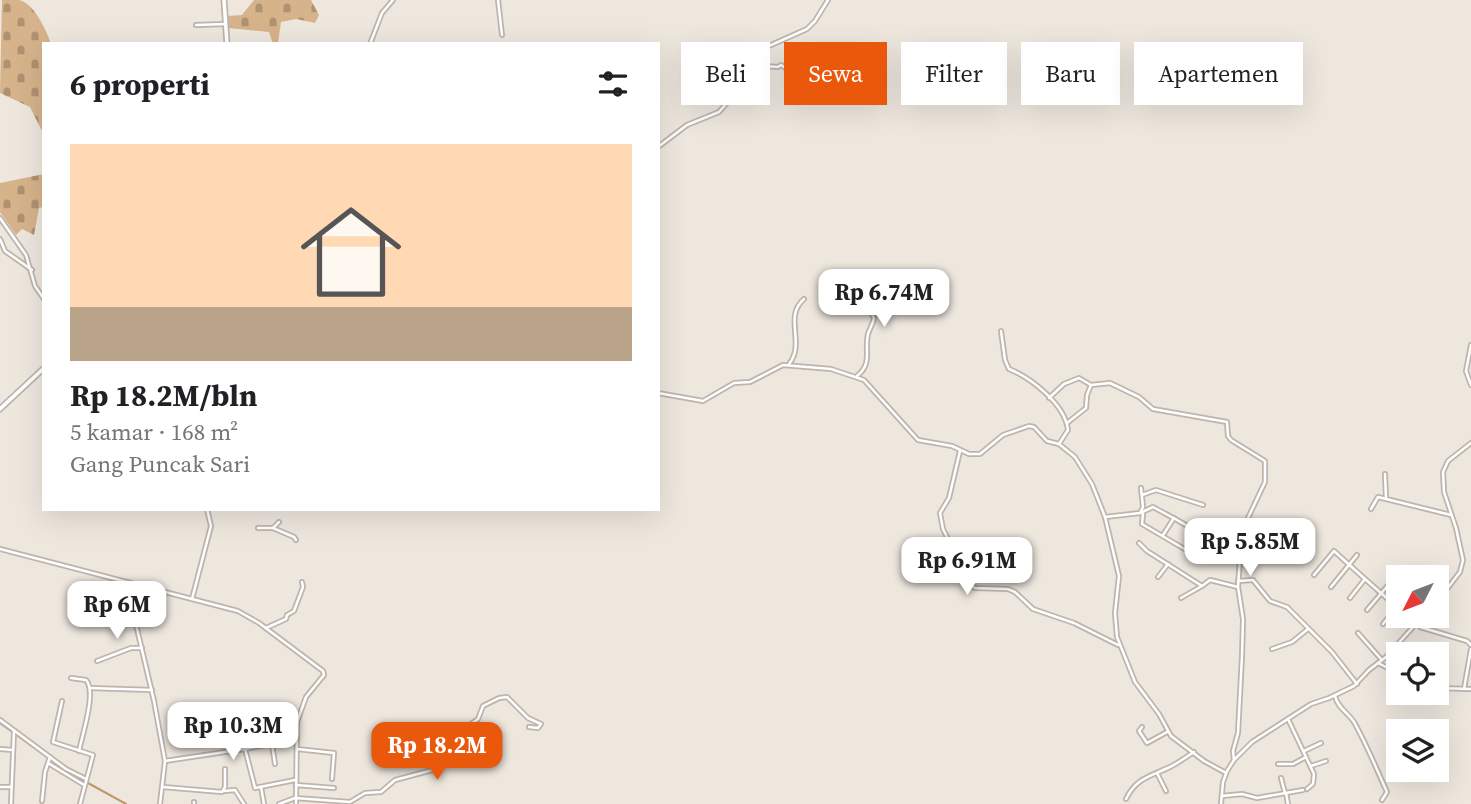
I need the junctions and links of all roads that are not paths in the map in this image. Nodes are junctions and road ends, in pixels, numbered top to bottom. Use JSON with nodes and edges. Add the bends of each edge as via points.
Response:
{"nodes":[{"id":1,"x":224,"y":0,"type":"edge"},
{"id":2,"x":393,"y":0,"type":"edge"},
{"id":3,"x":498,"y":0,"type":"edge"},
{"id":4,"x":828,"y":0,"type":"edge"},
{"id":5,"x":226,"y":23,"type":"junction"},
{"id":6,"x":196,"y":25,"type":"dead end"},
{"id":7,"x":502,"y":35,"type":"dead end"},
{"id":8,"x":227,"y":42,"type":"edge"},
{"id":9,"x":371,"y":42,"type":"edge"},
{"id":10,"x":770,"y":45,"type":"edge"},
{"id":11,"x":725,"y":105,"type":"edge"},
{"id":12,"x":660,"y":145,"type":"edge"},
{"id":13,"x":0,"y":218,"type":"edge"},
{"id":14,"x":0,"y":239,"type":"edge"},
{"id":15,"x":32,"y":270,"type":"junction"},
{"id":16,"x":844,"y":289,"type":"dead end"},
{"id":17,"x":42,"y":296,"type":"edge"},
{"id":18,"x":804,"y":299,"type":"dead end"},
{"id":19,"x":1001,"y":331,"type":"dead end"},
{"id":20,"x":1471,"y":345,"type":"edge"},
{"id":21,"x":789,"y":364,"type":"junction"},
{"id":22,"x":42,"y":370,"type":"edge"},
{"id":23,"x":857,"y":376,"type":"junction"},
{"id":24,"x":1091,"y":385,"type":"junction"},
{"id":25,"x":1471,"y":385,"type":"edge"},
{"id":26,"x":660,"y":393,"type":"edge"},
{"id":27,"x":1049,"y":398,"type":"junction"},
{"id":28,"x":0,"y":409,"type":"edge"},
{"id":29,"x":1067,"y":423,"type":"junction"},
{"id":30,"x":1471,"y":443,"type":"edge"},
{"id":31,"x":1059,"y":444,"type":"junction"},
{"id":32,"x":960,"y":451,"type":"junction"},
{"id":33,"x":1385,"y":474,"type":"dead end"},
{"id":34,"x":1141,"y":488,"type":"dead end"},
{"id":35,"x":1142,"y":495,"type":"junction"},
{"id":36,"x":1386,"y":498,"type":"junction"},
{"id":37,"x":1203,"y":505,"type":"dead end"},
{"id":38,"x":1371,"y":509,"type":"dead end"},
{"id":39,"x":207,"y":511,"type":"edge"},
{"id":40,"x":1142,"y":514,"type":"junction"},
{"id":41,"x":1451,"y":514,"type":"junction"},
{"id":42,"x":1105,"y":517,"type":"junction"},
{"id":43,"x":1174,"y":518,"type":"junction"},
{"id":44,"x":279,"y":522,"type":"dead end"},
{"id":45,"x":258,"y":528,"type":"dead end"},
{"id":46,"x":273,"y":528,"type":"junction"},
{"id":47,"x":1213,"y":531,"type":"dead end"},
{"id":48,"x":1163,"y":535,"type":"junction"},
{"id":49,"x":1203,"y":539,"type":"junction"},
{"id":50,"x":296,"y":540,"type":"dead end"},
{"id":51,"x":1139,"y":543,"type":"dead end"},
{"id":52,"x":1241,"y":543,"type":"junction"},
{"id":53,"x":0,"y":549,"type":"edge"},
{"id":54,"x":1357,"y":555,"type":"dead end"},
{"id":55,"x":1240,"y":560,"type":"junction"},
{"id":56,"x":1168,"y":564,"type":"junction"},
{"id":57,"x":1349,"y":564,"type":"junction"},
{"id":58,"x":1314,"y":575,"type":"dead end"},
{"id":59,"x":1158,"y":577,"type":"dead end"},
{"id":60,"x":1365,"y":579,"type":"junction"},
{"id":61,"x":1238,"y":581,"type":"junction"},
{"id":62,"x":126,"y":582,"type":"junction"},
{"id":63,"x":302,"y":582,"type":"dead end"},
{"id":64,"x":1449,"y":584,"type":"edge"},
{"id":65,"x":1202,"y":586,"type":"junction"},
{"id":66,"x":1238,"y":587,"type":"junction"},
{"id":67,"x":1331,"y":587,"type":"dead end"},
{"id":68,"x":1386,"y":588,"type":"edge"},
{"id":69,"x":1382,"y":593,"type":"junction"},
{"id":70,"x":1386,"y":596,"type":"edge"},
{"id":71,"x":1181,"y":598,"type":"dead end"},
{"id":72,"x":1350,"y":598,"type":"dead end"},
{"id":73,"x":192,"y":599,"type":"junction"},
{"id":74,"x":1367,"y":610,"type":"dead end"},
{"id":75,"x":1386,"y":621,"type":"edge"},
{"id":76,"x":1383,"y":624,"type":"dead end"},
{"id":77,"x":266,"y":628,"type":"junction"},
{"id":78,"x":1411,"y":628,"type":"edge"},
{"id":79,"x":1423,"y":628,"type":"edge"},
{"id":80,"x":1308,"y":629,"type":"junction"},
{"id":81,"x":1358,"y":634,"type":"dead end"},
{"id":82,"x":1119,"y":645,"type":"junction"},
{"id":83,"x":1471,"y":647,"type":"edge"},
{"id":84,"x":142,"y":648,"type":"junction"},
{"id":85,"x":1272,"y":649,"type":"dead end"},
{"id":86,"x":1382,"y":660,"type":"junction"},
{"id":87,"x":97,"y":661,"type":"dead end"},
{"id":88,"x":1378,"y":663,"type":"junction"},
{"id":89,"x":1386,"y":667,"type":"edge"},
{"id":90,"x":71,"y":678,"type":"dead end"},
{"id":91,"x":1357,"y":684,"type":"junction"},
{"id":92,"x":90,"y":688,"type":"junction"},
{"id":93,"x":1449,"y":688,"type":"edge"},
{"id":94,"x":1464,"y":689,"type":"junction"},
{"id":95,"x":1471,"y":689,"type":"edge"},
{"id":96,"x":152,"y":690,"type":"junction"},
{"id":97,"x":1335,"y":696,"type":"junction"},
{"id":98,"x":62,"y":702,"type":"dead end"},
{"id":99,"x":1288,"y":719,"type":"junction"},
{"id":100,"x":0,"y":720,"type":"edge"},
{"id":101,"x":529,"y":727,"type":"dead end"},
{"id":102,"x":1142,"y":727,"type":"dead end"},
{"id":103,"x":14,"y":732,"type":"junction"},
{"id":104,"x":1167,"y":732,"type":"junction"},
{"id":105,"x":296,"y":739,"type":"junction"},
{"id":106,"x":1321,"y":743,"type":"dead end"},
{"id":107,"x":272,"y":744,"type":"junction"},
{"id":108,"x":0,"y":749,"type":"edge"},
{"id":109,"x":245,"y":749,"type":"junction"},
{"id":110,"x":297,"y":749,"type":"junction"},
{"id":111,"x":13,"y":750,"type":"junction"},
{"id":112,"x":79,"y":751,"type":"junction"},
{"id":113,"x":1304,"y":751,"type":"junction"},
{"id":114,"x":1194,"y":752,"type":"junction"},
{"id":115,"x":1306,"y":757,"type":"junction"},
{"id":116,"x":49,"y":759,"type":"junction"},
{"id":117,"x":165,"y":761,"type":"junction"},
{"id":118,"x":1234,"y":761,"type":"junction"},
{"id":119,"x":1326,"y":761,"type":"dead end"},
{"id":120,"x":275,"y":764,"type":"dead end"},
{"id":121,"x":1278,"y":764,"type":"dead end"},
{"id":122,"x":1311,"y":766,"type":"junction"},
{"id":123,"x":225,"y":769,"type":"dead end"},
{"id":124,"x":1157,"y":773,"type":"junction"},
{"id":125,"x":1226,"y":773,"type":"junction"},
{"id":126,"x":1281,"y":778,"type":"dead end"},
{"id":127,"x":332,"y":779,"type":"dead end"},
{"id":128,"x":85,"y":782,"type":"junction"},
{"id":129,"x":295,"y":783,"type":"junction"},
{"id":130,"x":0,"y":787,"type":"edge"},
{"id":131,"x":12,"y":787,"type":"junction"},
{"id":132,"x":261,"y":787,"type":"junction"},
{"id":133,"x":163,"y":788,"type":"junction"},
{"id":134,"x":334,"y":788,"type":"dead end"},
{"id":135,"x":224,"y":791,"type":"junction"},
{"id":136,"x":1166,"y":791,"type":"dead end"},
{"id":137,"x":1286,"y":793,"type":"junction"},
{"id":138,"x":1222,"y":796,"type":"junction"},
{"id":139,"x":295,"y":798,"type":"junction"},
{"id":140,"x":1126,"y":799,"type":"dead end"},
{"id":141,"x":1382,"y":800,"type":"dead end"},
{"id":142,"x":41,"y":802,"type":"dead end"},
{"id":143,"x":11,"y":804,"type":"edge"},
{"id":144,"x":80,"y":804,"type":"edge"},
{"id":145,"x":160,"y":804,"type":"edge"},
{"id":146,"x":244,"y":804,"type":"edge"},
{"id":147,"x":264,"y":804,"type":"edge"},
{"id":148,"x":279,"y":804,"type":"edge"},
{"id":149,"x":296,"y":804,"type":"edge"},
{"id":150,"x":1221,"y":804,"type":"edge"},
{"id":151,"x":1288,"y":804,"type":"edge"}],
"edges":[{"from":1,"to":5,"type":"street"},
{"from":2,"to":9,"type":"street","via":[[382,13]]},
{"from":3,"to":7,"type":"street"},
{"from":4,"to":10,"type":"street","via":[[807,29]]},
{"from":5,"to":6,"type":"street"},
{"from":5,"to":8,"type":"street"},
{"from":11,"to":12,"type":"street"},
{"from":13,"to":15,"type":"street"},
{"from":14,"to":15,"type":"street","via":[[8,254]]},
{"from":15,"to":17,"type":"street"},
{"from":16,"to":23,"type":"street","via":[[874,318],[868,336],[869,359]]},
{"from":18,"to":21,"type":"street","via":[[797,309],[797,349]]},
{"from":19,"to":27,"type":"street","via":[[1009,369],[1030,379]]},
{"from":20,"to":25,"type":"street","via":[[1466,371]]},
{"from":21,"to":23,"type":"street"},
{"from":21,"to":26,"type":"street","via":[[750,382],[734,383],[703,401]]},
{"from":22,"to":28,"type":"street"},
{"from":23,"to":32,"type":"street","via":[[918,440]]},
{"from":24,"to":27,"type":"street","via":[[1070,380]]},
{"from":24,"to":29,"type":"street","via":[[1086,408]]},
{"from":24,"to":52,"type":"street","via":[[1110,383],[1153,409],[1227,422],[1231,440],[1266,465],[1265,482]]},
{"from":27,"to":29,"type":"street"},
{"from":29,"to":31,"type":"street"},
{"from":30,"to":41,"type":"street","via":[[1448,461],[1443,472]]},
{"from":31,"to":32,"type":"street","via":[[1047,441],[1029,426],[1003,435],[980,454]]},
{"from":31,"to":42,"type":"street","via":[[1086,473]]},
{"from":32,"to":82,"type":"street","via":[[949,498],[940,513],[943,529],[971,585],[1008,589],[1033,608]]},
{"from":33,"to":36,"type":"street"},
{"from":34,"to":35,"type":"street"},
{"from":35,"to":37,"type":"street","via":[[1156,490]]},
{"from":35,"to":40,"type":"street"},
{"from":36,"to":38,"type":"street","via":[[1376,498]]},
{"from":36,"to":41,"type":"street"},
{"from":39,"to":73,"type":"street","via":[[211,526]]},
{"from":40,"to":42,"type":"street"},
{"from":40,"to":43,"type":"street","via":[[1153,507]]},
{"from":40,"to":48,"type":"street","via":[[1142,524]]},
{"from":41,"to":64,"type":"street","via":[[1462,565]]},
{"from":42,"to":82,"type":"street","via":[[1119,576],[1115,612]]},
{"from":43,"to":48,"type":"street"},
{"from":43,"to":49,"type":"street"},
{"from":44,"to":46,"type":"street"},
{"from":45,"to":46,"type":"street"},
{"from":46,"to":50,"type":"street"},
{"from":47,"to":52,"type":"street"},
{"from":48,"to":49,"type":"street","via":[[1193,554]]},
{"from":49,"to":55,"type":"street","via":[[1220,557]]},
{"from":51,"to":56,"type":"street"},
{"from":52,"to":55,"type":"street"},
{"from":53,"to":62,"type":"street"},
{"from":54,"to":57,"type":"street"},
{"from":55,"to":61,"type":"street"},
{"from":56,"to":59,"type":"street"},
{"from":56,"to":65,"type":"street"},
{"from":57,"to":58,"type":"street","via":[[1334,551]]},
{"from":57,"to":60,"type":"street"},
{"from":57,"to":67,"type":"street"},
{"from":60,"to":69,"type":"street"},
{"from":60,"to":72,"type":"street"},
{"from":61,"to":66,"type":"street"},
{"from":61,"to":80,"type":"street","via":[[1253,580],[1270,601],[1287,607]]},
{"from":62,"to":73,"type":"street"},
{"from":62,"to":84,"type":"street"},
{"from":63,"to":77,"type":"street","via":[[294,611]]},
{"from":65,"to":66,"type":"street","via":[[1210,580]]},
{"from":65,"to":71,"type":"street"},
{"from":66,"to":118,"type":"street","via":[[1243,646]]},
{"from":68,"to":69,"type":"street"},
{"from":69,"to":70,"type":"street"},
{"from":69,"to":74,"type":"street"},
{"from":73,"to":77,"type":"street","via":[[238,611]]},
{"from":75,"to":76,"type":"street"},
{"from":77,"to":105,"type":"street","via":[[324,674],[303,706]]},
{"from":78,"to":86,"type":"street"},
{"from":79,"to":83,"type":"street","via":[[1467,641]]},
{"from":80,"to":85,"type":"street","via":[[1292,642]]},
{"from":80,"to":91,"type":"street"},
{"from":81,"to":86,"type":"street"},
{"from":82,"to":104,"type":"street","via":[[1135,682]]},
{"from":83,"to":94,"type":"street"},
{"from":84,"to":87,"type":"street"},
{"from":84,"to":96,"type":"street"},
{"from":86,"to":88,"type":"street"},
{"from":88,"to":89,"type":"street"},
{"from":88,"to":91,"type":"street"},
{"from":90,"to":92,"type":"street","via":[[86,680]]},
{"from":91,"to":97,"type":"street"},
{"from":92,"to":96,"type":"street"},
{"from":92,"to":112,"type":"street"},
{"from":93,"to":94,"type":"street"},
{"from":94,"to":95,"type":"street"},
{"from":96,"to":117,"type":"street"},
{"from":97,"to":99,"type":"street","via":[[1312,703]]},
{"from":97,"to":141,"type":"street","via":[[1373,757],[1387,792]]},
{"from":98,"to":112,"type":"street","via":[[53,741]]},
{"from":99,"to":113,"type":"street"},
{"from":99,"to":118,"type":"street","via":[[1261,735]]},
{"from":100,"to":103,"type":"street"},
{"from":101,"to":139,"type":"street","via":[[541,724],[506,697],[491,701],[445,765],[395,780],[382,792],[365,793],[350,802]]},
{"from":102,"to":104,"type":"street","via":[[1139,730],[1147,743]]},
{"from":103,"to":111,"type":"street"},
{"from":103,"to":116,"type":"street"},
{"from":104,"to":114,"type":"street"},
{"from":105,"to":107,"type":"street"},
{"from":105,"to":110,"type":"street"},
{"from":106,"to":113,"type":"street"},
{"from":107,"to":109,"type":"street"},
{"from":107,"to":120,"type":"street"},
{"from":108,"to":111,"type":"street"},
{"from":109,"to":117,"type":"street"},
{"from":109,"to":132,"type":"street","via":[[255,788]]},
{"from":110,"to":127,"type":"street","via":[[334,753]]},
{"from":110,"to":129,"type":"street"},
{"from":111,"to":131,"type":"street"},
{"from":112,"to":128,"type":"street","via":[[93,755]]},
{"from":113,"to":115,"type":"street"},
{"from":114,"to":124,"type":"street"},
{"from":114,"to":125,"type":"street"},
{"from":115,"to":121,"type":"street","via":[[1293,764]]},
{"from":115,"to":122,"type":"street"},
{"from":116,"to":128,"type":"street"},
{"from":116,"to":142,"type":"street"},
{"from":117,"to":133,"type":"street"},
{"from":118,"to":125,"type":"street"},
{"from":119,"to":122,"type":"street"},
{"from":122,"to":137,"type":"street","via":[[1313,783],[1305,790]]},
{"from":123,"to":135,"type":"street"},
{"from":124,"to":136,"type":"street"},
{"from":124,"to":140,"type":"street","via":[[1135,784]]},
{"from":125,"to":138,"type":"street"},
{"from":126,"to":137,"type":"street"},
{"from":128,"to":144,"type":"street"},
{"from":129,"to":132,"type":"street"},
{"from":129,"to":134,"type":"street"},
{"from":129,"to":139,"type":"street"},
{"from":130,"to":131,"type":"street"},
{"from":131,"to":143,"type":"street"},
{"from":132,"to":147,"type":"street"},
{"from":133,"to":135,"type":"street"},
{"from":133,"to":145,"type":"street"},
{"from":135,"to":146,"type":"street","via":[[235,790]]},
{"from":137,"to":138,"type":"street","via":[[1257,798]]},
{"from":137,"to":151,"type":"street"},
{"from":138,"to":150,"type":"street"},
{"from":139,"to":148,"type":"street"},
{"from":139,"to":149,"type":"street"}]}
